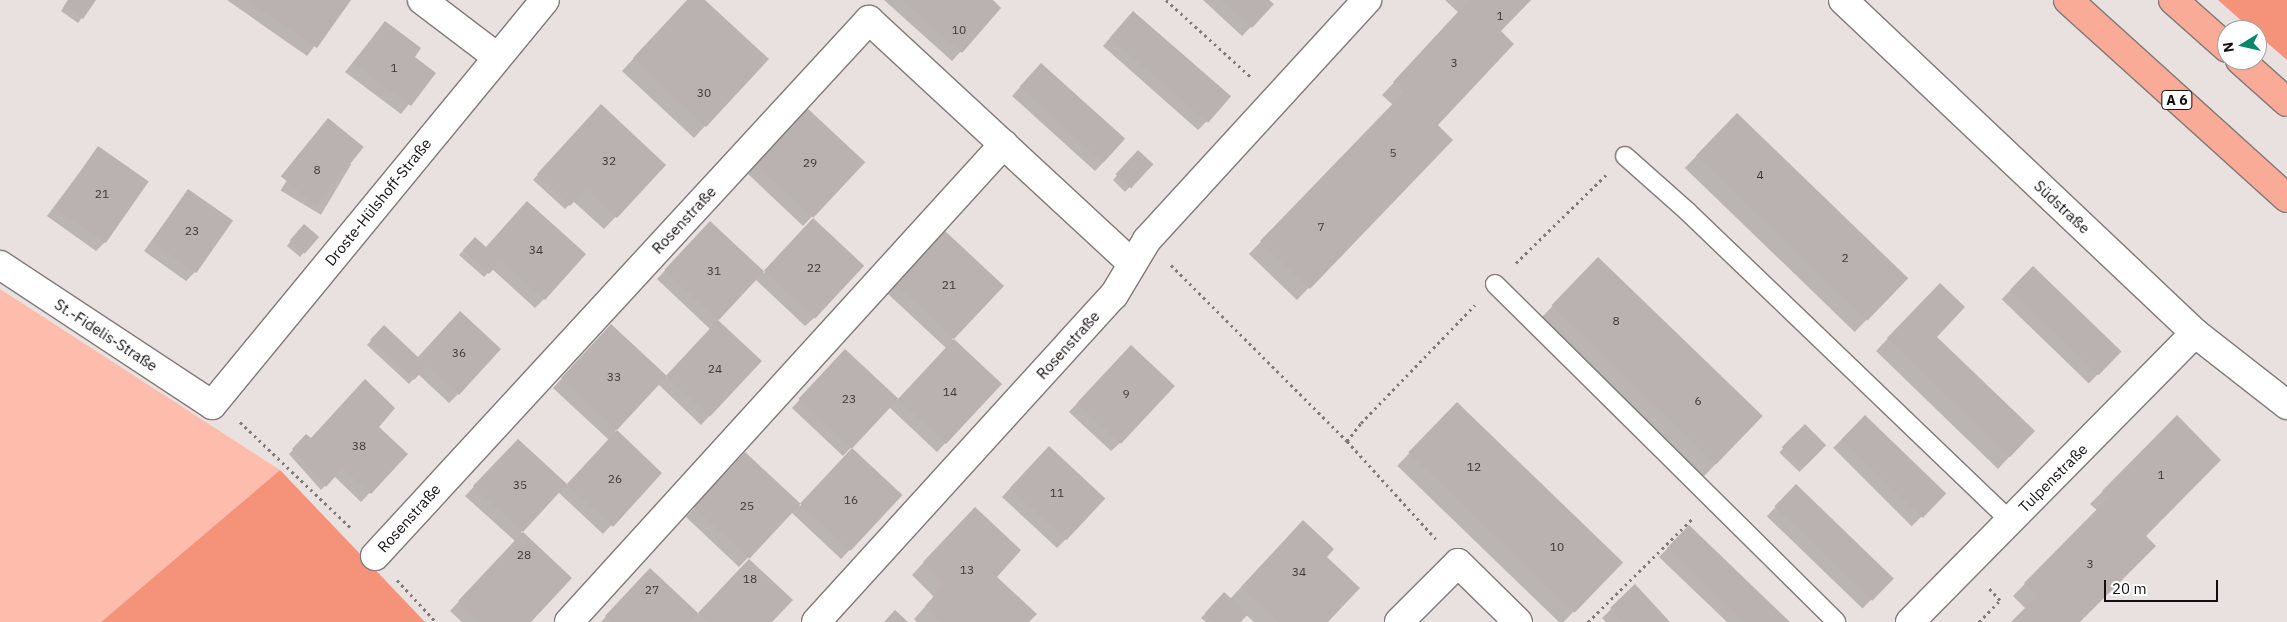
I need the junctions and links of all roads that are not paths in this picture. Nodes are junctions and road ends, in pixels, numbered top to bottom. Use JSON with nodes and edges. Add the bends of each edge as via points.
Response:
{"nodes":[{"id":1,"x":422,"y":0,"type":"edge"},
{"id":2,"x":545,"y":0,"type":"edge"},
{"id":3,"x":1367,"y":0,"type":"edge"},
{"id":4,"x":1843,"y":0,"type":"edge"},
{"id":5,"x":2068,"y":0,"type":"edge"},
{"id":6,"x":2172,"y":0,"type":"edge"},
{"id":7,"x":2217,"y":39,"type":"edge"},
{"id":8,"x":497,"y":57,"type":"junction"},
{"id":9,"x":2251,"y":70,"type":"edge"},
{"id":10,"x":2287,"y":102,"type":"edge"},
{"id":11,"x":1004,"y":144,"type":"junction"},
{"id":12,"x":1625,"y":156,"type":"dead end"},
{"id":13,"x":2287,"y":198,"type":"edge"},
{"id":14,"x":1131,"y":263,"type":"junction"},
{"id":15,"x":0,"y":265,"type":"edge"},
{"id":16,"x":1495,"y":284,"type":"dead end"},
{"id":17,"x":2195,"y":333,"type":"junction"},
{"id":18,"x":212,"y":405,"type":"joint"},
{"id":19,"x":2287,"y":405,"type":"edge"},
{"id":20,"x":2010,"y":521,"type":"junction"},
{"id":21,"x":375,"y":556,"type":"road end"},
{"id":22,"x":569,"y":622,"type":"edge"},
{"id":23,"x":816,"y":622,"type":"edge"},
{"id":24,"x":1399,"y":622,"type":"edge"},
{"id":25,"x":1518,"y":622,"type":"edge"},
{"id":26,"x":1836,"y":622,"type":"edge"},
{"id":27,"x":1910,"y":622,"type":"edge"}],
"edges":[{"from":1,"to":8,"type":"street"},
{"from":2,"to":8,"type":"street","name":"Droste-Hülshoff-Straße"},
{"from":3,"to":14,"type":"street","name":"Rosenstraße","via":[[1147,240]]},
{"from":4,"to":17,"type":"street","name":"Südstraße"},
{"from":5,"to":13,"type":"highway","number":"A 6"},
{"from":6,"to":7,"type":"highway"},
{"from":8,"to":18,"type":"street","name":"Droste-Hülshoff-Straße"},
{"from":9,"to":10,"type":"highway"},
{"from":11,"to":14,"type":"street","name":"Rosenstraße"},
{"from":11,"to":21,"type":"street","name":"Rosenstraße","via":[[869,20]]},
{"from":11,"to":22,"type":"street"},
{"from":12,"to":20,"type":"lane","via":[[1688,211]]},
{"from":14,"to":23,"type":"street","name":"Rosenstraße","via":[[1114,295]]},
{"from":15,"to":18,"type":"street","name":"St.-Fidelis-Straße"},
{"from":16,"to":26,"type":"lane"},
{"from":17,"to":19,"type":"street","name":"Südstraße"},
{"from":17,"to":20,"type":"street","name":"Tulpenstraße"},
{"from":20,"to":27,"type":"street","name":"Tulpenstraße"},
{"from":24,"to":25,"type":"street","via":[[1458,563]]}]}
